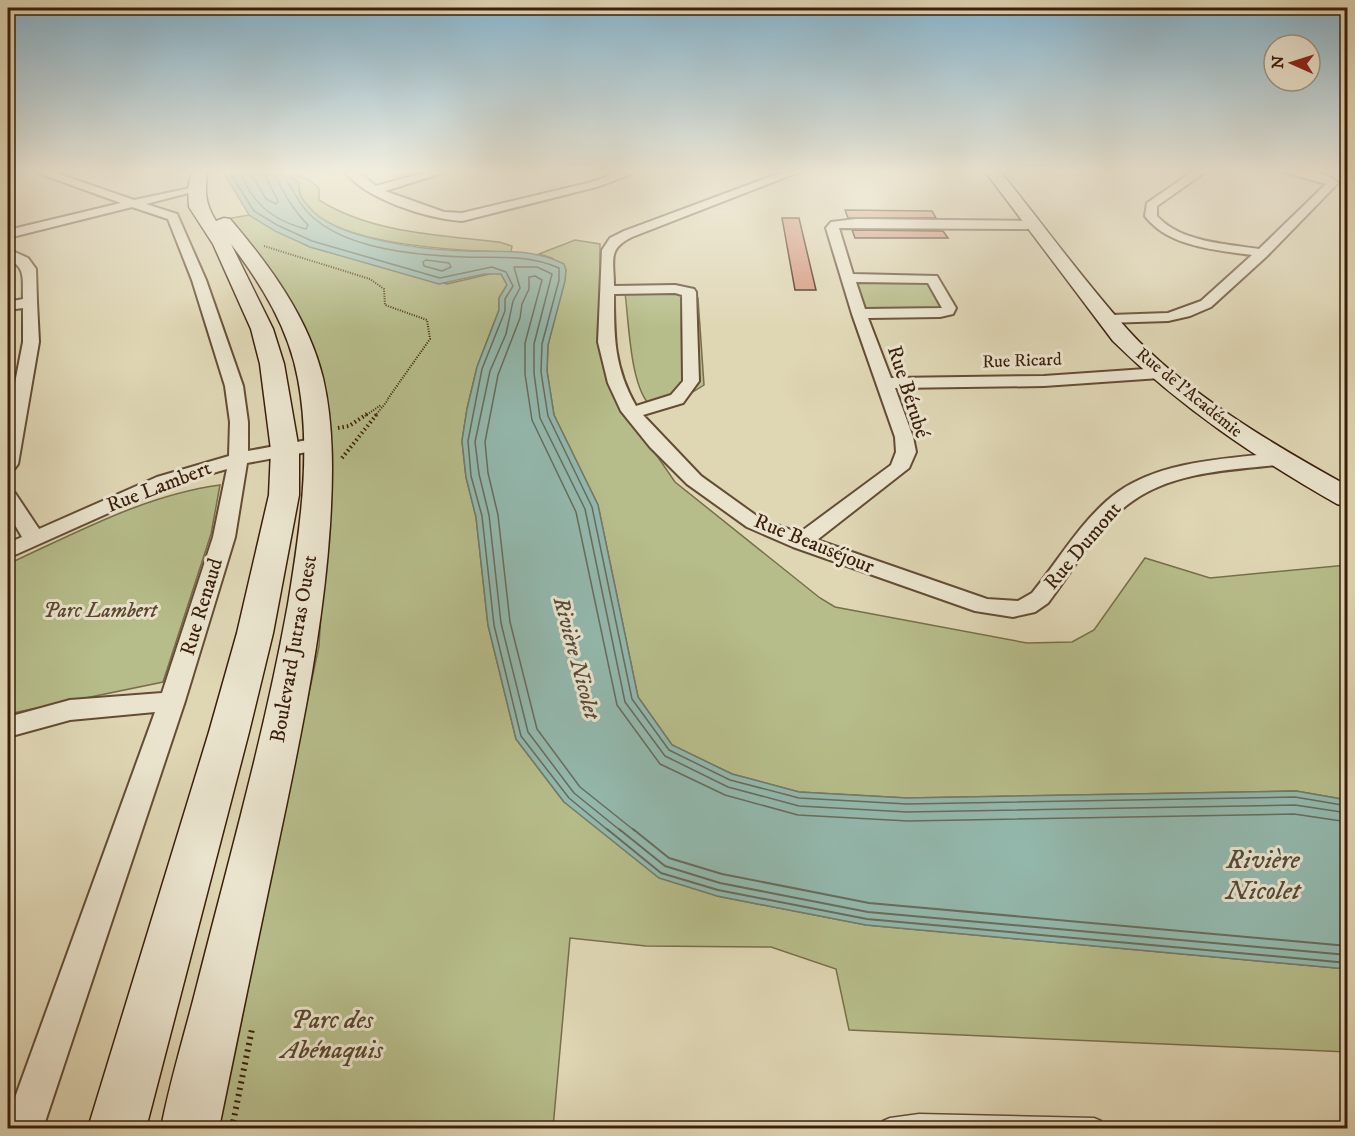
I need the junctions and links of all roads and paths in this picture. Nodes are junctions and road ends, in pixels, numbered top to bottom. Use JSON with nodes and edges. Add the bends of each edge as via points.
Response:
{"nodes":[{"id":1,"x":52,"y":223,"type":"edge"},
{"id":2,"x":177,"y":223,"type":"edge"},
{"id":3,"x":208,"y":223,"type":"edge"},
{"id":4,"x":657,"y":223,"type":"edge"},
{"id":5,"x":856,"y":223,"type":"edge"},
{"id":6,"x":857,"y":223,"type":"edge"},
{"id":7,"x":1155,"y":223,"type":"edge"},
{"id":8,"x":1293,"y":223,"type":"edge"},
{"id":9,"x":1035,"y":225,"type":"joint"},
{"id":10,"x":8,"y":234,"type":"edge"},
{"id":11,"x":261,"y":245,"type":"dead end"},
{"id":12,"x":8,"y":253,"type":"edge"},
{"id":13,"x":1262,"y":254,"type":"junction"},
{"id":14,"x":849,"y":278,"type":"junction"},
{"id":15,"x":606,"y":290,"type":"junction"},
{"id":16,"x":30,"y":302,"type":"junction"},
{"id":17,"x":8,"y":306,"type":"edge"},
{"id":18,"x":859,"y":314,"type":"junction"},
{"id":19,"x":1111,"y":320,"type":"junction"},
{"id":20,"x":26,"y":372,"type":"junction"},
{"id":21,"x":1160,"y":373,"type":"junction"},
{"id":22,"x":8,"y":375,"type":"edge"},
{"id":23,"x":886,"y":383,"type":"junction"},
{"id":24,"x":632,"y":413,"type":"junction"},
{"id":25,"x":301,"y":447,"type":"junction"},
{"id":26,"x":238,"y":459,"type":"junction"},
{"id":27,"x":1277,"y":459,"type":"junction"},
{"id":28,"x":8,"y":464,"type":"edge"},
{"id":29,"x":8,"y":497,"type":"edge"},
{"id":30,"x":1347,"y":498,"type":"edge"},
{"id":31,"x":34,"y":539,"type":"junction"},
{"id":32,"x":801,"y":542,"type":"junction"},
{"id":33,"x":8,"y":551,"type":"edge"},
{"id":34,"x":1032,"y":606,"type":"joint"},
{"id":35,"x":172,"y":701,"type":"junction"},
{"id":36,"x":8,"y":728,"type":"edge"},
{"id":37,"x":19,"y":1122,"type":"edge"},
{"id":38,"x":117,"y":1128,"type":"edge"},
{"id":39,"x":190,"y":1128,"type":"edge"},
{"id":40,"x":890,"y":1128,"type":"edge"},
{"id":41,"x":1094,"y":1128,"type":"edge"}],
"edges":[{"from":1,"to":10,"type":"street"},
{"from":2,"to":26,"type":"street","name":"Rue Renaud","via":[[234,386],[239,422]]},
{"from":3,"to":25,"type":"main road","name":"Boulevard Jutras Ouest","via":[[262,329]]},
{"from":4,"to":15,"type":"street","name":"Rue Beauséjour","via":[[614,241],[609,250]]},
{"from":5,"to":14,"type":"street","name":"Rue Bérubé","via":[[832,228]]},
{"from":6,"to":9,"type":"street","name":"Rue Bérubé"},
{"from":7,"to":13,"type":"street","via":[[1179,236]]},
{"from":8,"to":13,"type":"street"},
{"from":9,"to":19,"type":"main road","name":"Rue de l'Académie"},
{"from":11,"to":25,"type":"path","via":[[370,279],[384,289],[385,304],[427,320],[431,336],[388,400],[349,426],[330,430]]},
{"from":12,"to":16,"type":"street","via":[[29,269]]},
{"from":13,"to":19,"type":"street","via":[[1196,309],[1155,319]]},
{"from":14,"to":18,"type":"street","name":"Rue Bérubé"},
{"from":14,"to":18,"type":"street","name":"Rue Bérubé","via":[[932,279],[949,308],[940,313]]},
{"from":15,"to":24,"type":"street","name":"Rue Beauséjour","via":[[606,342],[616,383]]},
{"from":15,"to":24,"type":"street","via":[[689,292],[691,381],[677,399]]},
{"from":16,"to":17,"type":"street"},
{"from":16,"to":20,"type":"street","via":[[31,342]]},
{"from":18,"to":23,"type":"street","name":"Rue Bérubé"},
{"from":19,"to":21,"type":"main road","name":"Rue de l'Académie","via":[[1121,336]]},
{"from":20,"to":22,"type":"street"},
{"from":20,"to":28,"type":"street"},
{"from":21,"to":23,"type":"street","name":"Rue Ricard","via":[[1044,381]]},
{"from":21,"to":27,"type":"main road","name":"Rue de l'Académie"},
{"from":23,"to":32,"type":"street","name":"Rue Bérubé","via":[[904,437],[906,452],[899,468]]},
{"from":24,"to":32,"type":"street","name":"Rue Beauséjour","via":[[694,480],[754,523]]},
{"from":25,"to":26,"type":"street","name":"Rue Lambert"},
{"from":25,"to":38,"type":"main road","name":"Boulevard Jutras Ouest","via":[[284,495],[255,633]]},
{"from":25,"to":39,"type":"main road","name":"Boulevard Jutras Ouest","via":[[313,539],[300,636]]},
{"from":26,"to":31,"type":"street","name":"Rue Lambert","via":[[164,481]]},
{"from":26,"to":35,"type":"street","name":"Rue Renaud","via":[[224,537]]},
{"from":27,"to":30,"type":"main road","name":"Rue de l'Académie"},
{"from":27,"to":34,"type":"street","name":"Rue Dumont","via":[[1161,478],[1124,497]]},
{"from":29,"to":31,"type":"street"},
{"from":31,"to":33,"type":"street","name":"Rue Lambert"},
{"from":32,"to":34,"type":"street","name":"Rue Beauséjour","via":[[983,606],[1005,610]]},
{"from":35,"to":36,"type":"street","via":[[70,710]]},
{"from":35,"to":37,"type":"street","name":"Rue Renaud"},
{"from":40,"to":41,"type":"lane","via":[[919,1124]]}]}
